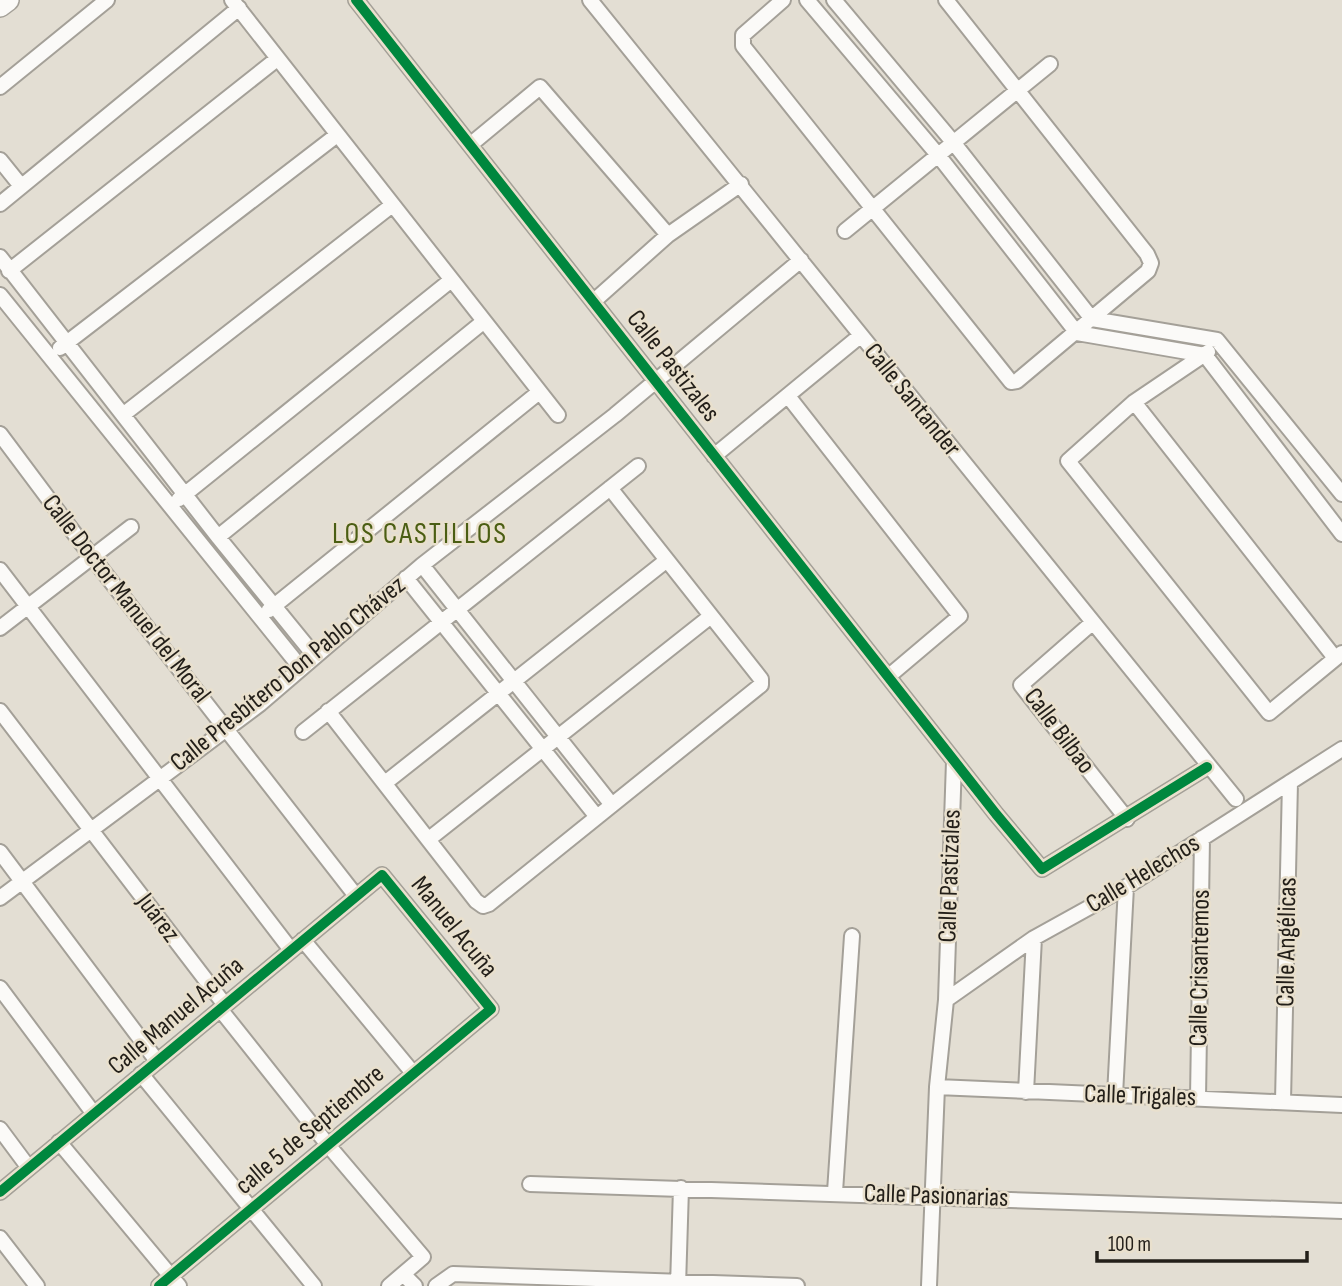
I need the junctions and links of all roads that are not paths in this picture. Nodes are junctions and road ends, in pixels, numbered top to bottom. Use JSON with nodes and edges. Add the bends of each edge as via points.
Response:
{"nodes":[{"id":1,"x":8,"y":0,"type":"edge"},
{"id":2,"x":107,"y":0,"type":"edge"},
{"id":3,"x":356,"y":0,"type":"edge"},
{"id":4,"x":590,"y":0,"type":"edge"},
{"id":5,"x":783,"y":0,"type":"edge"},
{"id":6,"x":807,"y":0,"type":"edge"},
{"id":7,"x":834,"y":0,"type":"edge"},
{"id":8,"x":946,"y":0,"type":"edge"},
{"id":9,"x":236,"y":4,"type":"edge"},
{"id":10,"x":0,"y":6,"type":"edge"},
{"id":11,"x":277,"y":58,"type":"junction"},
{"id":12,"x":1050,"y":64,"type":"dead end"},
{"id":13,"x":0,"y":88,"type":"edge"},
{"id":14,"x":1018,"y":89,"type":"junction"},
{"id":15,"x":337,"y":135,"type":"junction"},
{"id":16,"x":953,"y":142,"type":"junction"},
{"id":17,"x":470,"y":145,"type":"junction"},
{"id":18,"x":938,"y":155,"type":"junction"},
{"id":19,"x":0,"y":160,"type":"edge"},
{"id":20,"x":741,"y":184,"type":"junction"},
{"id":21,"x":22,"y":186,"type":"junction"},
{"id":22,"x":0,"y":204,"type":"edge"},
{"id":23,"x":391,"y":206,"type":"junction"},
{"id":24,"x":873,"y":208,"type":"junction"},
{"id":25,"x":845,"y":231,"type":"dead end"},
{"id":26,"x":668,"y":235,"type":"junction"},
{"id":27,"x":0,"y":257,"type":"edge"},
{"id":28,"x":801,"y":260,"type":"junction"},
{"id":29,"x":9,"y":271,"type":"junction"},
{"id":30,"x":450,"y":281,"type":"junction"},
{"id":31,"x":0,"y":295,"type":"edge"},
{"id":32,"x":594,"y":301,"type":"junction"},
{"id":33,"x":1092,"y":319,"type":"junction"},
{"id":34,"x":483,"y":322,"type":"junction"},
{"id":35,"x":1077,"y":333,"type":"junction"},
{"id":36,"x":860,"y":336,"type":"junction"},
{"id":37,"x":1217,"y":340,"type":"junction"},
{"id":38,"x":67,"y":343,"type":"junction"},
{"id":39,"x":1205,"y":355,"type":"junction"},
{"id":40,"x":50,"y":356,"type":"junction"},
{"id":41,"x":656,"y":381,"type":"junction"},
{"id":42,"x":538,"y":393,"type":"junction"},
{"id":43,"x":788,"y":396,"type":"junction"},
{"id":44,"x":1134,"y":402,"type":"junction"},
{"id":45,"x":124,"y":414,"type":"junction"},
{"id":46,"x":558,"y":415,"type":"dead end"},
{"id":47,"x":0,"y":434,"type":"edge"},
{"id":48,"x":714,"y":456,"type":"junction"},
{"id":49,"x":638,"y":466,"type":"dead end"},
{"id":50,"x":610,"y":488,"type":"junction"},
{"id":51,"x":1342,"y":494,"type":"edge"},
{"id":52,"x":186,"y":495,"type":"junction"},
{"id":53,"x":170,"y":504,"type":"junction"},
{"id":54,"x":131,"y":527,"type":"dead end"},
{"id":55,"x":1342,"y":534,"type":"edge"},
{"id":56,"x":218,"y":537,"type":"junction"},
{"id":57,"x":92,"y":557,"type":"junction"},
{"id":58,"x":667,"y":559,"type":"junction"},
{"id":59,"x":422,"y":565,"type":"junction"},
{"id":60,"x":0,"y":570,"type":"edge"},
{"id":61,"x":406,"y":578,"type":"junction"},
{"id":62,"x":29,"y":606,"type":"junction"},
{"id":63,"x":274,"y":606,"type":"junction"},
{"id":64,"x":457,"y":612,"type":"junction"},
{"id":65,"x":710,"y":616,"type":"junction"},
{"id":66,"x":259,"y":617,"type":"junction"},
{"id":67,"x":1091,"y":623,"type":"junction"},
{"id":68,"x":442,"y":624,"type":"junction"},
{"id":69,"x":0,"y":628,"type":"edge"},
{"id":70,"x":314,"y":655,"type":"junction"},
{"id":71,"x":1339,"y":655,"type":"edge"},
{"id":72,"x":300,"y":668,"type":"junction"},
{"id":73,"x":889,"y":676,"type":"junction"},
{"id":74,"x":512,"y":681,"type":"junction"},
{"id":75,"x":497,"y":694,"type":"junction"},
{"id":76,"x":0,"y":711,"type":"edge"},
{"id":77,"x":328,"y":711,"type":"junction"},
{"id":78,"x":226,"y":729,"type":"junction"},
{"id":79,"x":303,"y":732,"type":"dead end"},
{"id":80,"x":557,"y":738,"type":"junction"},
{"id":81,"x":1342,"y":749,"type":"edge"},
{"id":82,"x":542,"y":750,"type":"junction"},
{"id":83,"x":954,"y":761,"type":"junction"},
{"id":84,"x":1208,"y":767,"type":"junction"},
{"id":85,"x":161,"y":777,"type":"junction"},
{"id":86,"x":1290,"y":782,"type":"junction"},
{"id":87,"x":385,"y":783,"type":"junction"},
{"id":88,"x":1236,"y":799,"type":"dead end"},
{"id":89,"x":612,"y":805,"type":"junction"},
{"id":90,"x":597,"y":817,"type":"junction"},
{"id":91,"x":1127,"y":818,"type":"junction"},
{"id":92,"x":91,"y":830,"type":"junction"},
{"id":93,"x":1202,"y":838,"type":"junction"},
{"id":94,"x":429,"y":839,"type":"junction"},
{"id":95,"x":0,"y":852,"type":"edge"},
{"id":96,"x":382,"y":875,"type":"joint"},
{"id":97,"x":22,"y":881,"type":"junction"},
{"id":98,"x":1126,"y":887,"type":"junction"},
{"id":99,"x":356,"y":896,"type":"junction"},
{"id":100,"x":0,"y":898,"type":"edge"},
{"id":101,"x":852,"y":936,"type":"dead end"},
{"id":102,"x":1034,"y":938,"type":"junction"},
{"id":103,"x":297,"y":945,"type":"junction"},
{"id":104,"x":0,"y":988,"type":"edge"},
{"id":105,"x":946,"y":1000,"type":"junction"},
{"id":106,"x":222,"y":1007,"type":"junction"},
{"id":107,"x":491,"y":1009,"type":"joint"},
{"id":108,"x":157,"y":1061,"type":"junction"},
{"id":109,"x":413,"y":1073,"type":"junction"},
{"id":110,"x":141,"y":1074,"type":"junction"},
{"id":111,"x":937,"y":1087,"type":"junction"},
{"id":112,"x":1026,"y":1092,"type":"junction"},
{"id":113,"x":1115,"y":1095,"type":"junction"},
{"id":114,"x":1198,"y":1098,"type":"junction"},
{"id":115,"x":1283,"y":1101,"type":"junction"},
{"id":116,"x":1342,"y":1105,"type":"edge"},
{"id":117,"x":94,"y":1114,"type":"junction"},
{"id":118,"x":0,"y":1129,"type":"edge"},
{"id":119,"x":59,"y":1142,"type":"junction"},
{"id":120,"x":328,"y":1145,"type":"junction"},
{"id":121,"x":29,"y":1168,"type":"junction"},
{"id":122,"x":530,"y":1184,"type":"dead end"},
{"id":123,"x":681,"y":1188,"type":"junction"},
{"id":124,"x":0,"y":1192,"type":"edge"},
{"id":125,"x":835,"y":1192,"type":"junction"},
{"id":126,"x":932,"y":1196,"type":"junction"},
{"id":127,"x":251,"y":1209,"type":"junction"},
{"id":128,"x":1342,"y":1210,"type":"edge"},
{"id":129,"x":0,"y":1238,"type":"edge"},
{"id":130,"x":403,"y":1274,"type":"junction"},
{"id":131,"x":170,"y":1283,"type":"edge"},
{"id":132,"x":678,"y":1283,"type":"edge"},
{"id":133,"x":37,"y":1286,"type":"edge"},
{"id":134,"x":314,"y":1286,"type":"edge"},
{"id":135,"x":389,"y":1286,"type":"edge"},
{"id":136,"x":415,"y":1286,"type":"edge"},
{"id":137,"x":436,"y":1286,"type":"edge"},
{"id":138,"x":797,"y":1286,"type":"edge"},
{"id":139,"x":929,"y":1286,"type":"edge"}],
"edges":[{"from":1,"to":10,"type":"street"},
{"from":2,"to":13,"type":"street"},
{"from":3,"to":17,"type":"street","name":"Calle Pastizales"},
{"from":4,"to":20,"type":"street","name":"Calle Santander"},
{"from":5,"to":24,"type":"street","via":[[743,35],[743,46]]},
{"from":6,"to":18,"type":"street"},
{"from":7,"to":16,"type":"street"},
{"from":8,"to":14,"type":"street"},
{"from":9,"to":11,"type":"street"},
{"from":9,"to":21,"type":"street"},
{"from":11,"to":15,"type":"street"},
{"from":11,"to":29,"type":"street"},
{"from":12,"to":14,"type":"street"},
{"from":14,"to":16,"type":"street"},
{"from":14,"to":33,"type":"street","via":[[1151,263],[1148,271]]},
{"from":15,"to":23,"type":"street"},
{"from":15,"to":38,"type":"street"},
{"from":16,"to":18,"type":"street"},
{"from":16,"to":33,"type":"street"},
{"from":17,"to":26,"type":"street","via":[[540,87]]},
{"from":17,"to":32,"type":"street","name":"Calle Pastizales"},
{"from":18,"to":24,"type":"street"},
{"from":18,"to":35,"type":"street"},
{"from":19,"to":21,"type":"street"},
{"from":20,"to":26,"type":"street"},
{"from":20,"to":28,"type":"street","name":"Calle Santander"},
{"from":21,"to":22,"type":"street"},
{"from":23,"to":30,"type":"street"},
{"from":23,"to":45,"type":"street"},
{"from":24,"to":25,"type":"street"},
{"from":24,"to":35,"type":"street","via":[[1011,382]]},
{"from":26,"to":32,"type":"street"},
{"from":27,"to":29,"type":"street"},
{"from":28,"to":36,"type":"street","name":"Calle Santander"},
{"from":28,"to":41,"type":"street","name":"Calle Presbítero Don Pablo Chávez"},
{"from":29,"to":38,"type":"street"},
{"from":30,"to":34,"type":"street"},
{"from":30,"to":52,"type":"street"},
{"from":31,"to":40,"type":"street"},
{"from":32,"to":41,"type":"street","name":"Calle Pastizales"},
{"from":33,"to":35,"type":"street"},
{"from":33,"to":37,"type":"street"},
{"from":34,"to":42,"type":"street"},
{"from":34,"to":56,"type":"street"},
{"from":35,"to":39,"type":"street"},
{"from":36,"to":43,"type":"street"},
{"from":36,"to":67,"type":"street","name":"Calle Santander"},
{"from":37,"to":39,"type":"street"},
{"from":37,"to":51,"type":"street"},
{"from":38,"to":40,"type":"street"},
{"from":38,"to":45,"type":"street"},
{"from":39,"to":44,"type":"street"},
{"from":39,"to":55,"type":"street"},
{"from":40,"to":53,"type":"street"},
{"from":41,"to":48,"type":"street","name":"Calle Pastizales"},
{"from":41,"to":59,"type":"street","name":"Calle Presbítero Don Pablo Chávez"},
{"from":42,"to":46,"type":"street"},
{"from":42,"to":63,"type":"street"},
{"from":43,"to":48,"type":"street"},
{"from":43,"to":73,"type":"street","via":[[960,616]]},
{"from":44,"to":71,"type":"street"},
{"from":44,"to":71,"type":"street","via":[[1068,461],[1269,713]]},
{"from":45,"to":52,"type":"street"},
{"from":47,"to":57,"type":"street","name":"Calle Doctor Manuel del Moral"},
{"from":48,"to":73,"type":"street","name":"Calle Pastizales"},
{"from":49,"to":50,"type":"street"},
{"from":50,"to":58,"type":"street"},
{"from":50,"to":64,"type":"street"},
{"from":52,"to":53,"type":"street"},
{"from":52,"to":56,"type":"street"},
{"from":53,"to":66,"type":"street"},
{"from":54,"to":57,"type":"street"},
{"from":56,"to":63,"type":"street"},
{"from":57,"to":62,"type":"street"},
{"from":57,"to":78,"type":"street","name":"Calle Doctor Manuel del Moral"},
{"from":58,"to":65,"type":"street"},
{"from":58,"to":74,"type":"street"},
{"from":59,"to":61,"type":"street","name":"Calle Presbítero Don Pablo Chávez"},
{"from":59,"to":64,"type":"street"},
{"from":60,"to":62,"type":"street"},
{"from":61,"to":68,"type":"street"},
{"from":61,"to":70,"type":"street","name":"Calle Presbítero Don Pablo Chávez"},
{"from":62,"to":69,"type":"street"},
{"from":62,"to":85,"type":"street"},
{"from":63,"to":66,"type":"street"},
{"from":63,"to":70,"type":"street"},
{"from":64,"to":68,"type":"street"},
{"from":64,"to":74,"type":"street"},
{"from":65,"to":80,"type":"street"},
{"from":65,"to":89,"type":"street","via":[[761,679],[761,685]]},
{"from":66,"to":72,"type":"street"},
{"from":67,"to":84,"type":"street","name":"Calle Santander"},
{"from":67,"to":91,"type":"street","name":"Calle Bilbao","via":[[1021,685]]},
{"from":68,"to":75,"type":"street"},
{"from":68,"to":77,"type":"street"},
{"from":70,"to":72,"type":"street","name":"Calle Presbítero Don Pablo Chávez"},
{"from":72,"to":78,"type":"street","name":"Calle Presbítero Don Pablo Chávez"},
{"from":73,"to":83,"type":"street","name":"Calle Pastizales"},
{"from":74,"to":75,"type":"street"},
{"from":74,"to":80,"type":"street"},
{"from":75,"to":82,"type":"street"},
{"from":75,"to":87,"type":"street"},
{"from":76,"to":92,"type":"street","name":"Juárez"},
{"from":77,"to":79,"type":"street"},
{"from":77,"to":87,"type":"street"},
{"from":78,"to":85,"type":"street","name":"Calle Presbítero Don Pablo Chávez"},
{"from":78,"to":99,"type":"street","name":"Calle Doctor Manuel del Moral"},
{"from":80,"to":82,"type":"street"},
{"from":80,"to":89,"type":"street"},
{"from":81,"to":86,"type":"street","name":"Calle Helechos"},
{"from":82,"to":90,"type":"street"},
{"from":82,"to":94,"type":"street"},
{"from":83,"to":91,"type":"street","via":[[1042,869]]},
{"from":83,"to":105,"type":"street","name":"Calle Pastizales"},
{"from":84,"to":88,"type":"street","name":"Calle Santander"},
{"from":84,"to":91,"type":"street"},
{"from":85,"to":92,"type":"street","name":"Calle Presbítero Don Pablo Chávez"},
{"from":85,"to":103,"type":"street"},
{"from":86,"to":93,"type":"street","name":"Calle Helechos"},
{"from":86,"to":115,"type":"street","name":"Calle Angélicas"},
{"from":87,"to":94,"type":"street"},
{"from":89,"to":90,"type":"street"},
{"from":90,"to":94,"type":"street","via":[[483,906]]},
{"from":92,"to":97,"type":"street","name":"Calle Presbítero Don Pablo Chávez"},
{"from":92,"to":106,"type":"street","name":"Juárez"},
{"from":93,"to":98,"type":"street","name":"Calle Helechos"},
{"from":93,"to":114,"type":"street","name":"Calle Crisantemos"},
{"from":95,"to":97,"type":"street"},
{"from":96,"to":99,"type":"street","name":"Calle Manuel Acuña"},
{"from":96,"to":107,"type":"street","name":"Manuel Acuña"},
{"from":97,"to":100,"type":"street","name":"Calle Presbítero Don Pablo Chávez"},
{"from":97,"to":108,"type":"street"},
{"from":98,"to":102,"type":"street","name":"Calle Helechos"},
{"from":98,"to":113,"type":"street"},
{"from":99,"to":103,"type":"street","name":"Calle Manuel Acuña"},
{"from":101,"to":125,"type":"street"},
{"from":102,"to":105,"type":"street","name":"Calle Helechos"},
{"from":102,"to":112,"type":"street"},
{"from":103,"to":106,"type":"street","name":"Calle Manuel Acuña"},
{"from":103,"to":109,"type":"street"},
{"from":104,"to":117,"type":"street"},
{"from":105,"to":111,"type":"street","name":"Calle Pastizales"},
{"from":106,"to":108,"type":"street","name":"Calle Manuel Acuña"},
{"from":106,"to":120,"type":"street","name":"Juárez"},
{"from":107,"to":109,"type":"street","name":"calle 5 de Septiembre"},
{"from":108,"to":110,"type":"street","name":"Calle Manuel Acuña"},
{"from":109,"to":120,"type":"street","name":"calle 5 de Septiembre"},
{"from":110,"to":117,"type":"street","name":"Calle Manuel Acuña"},
{"from":110,"to":127,"type":"street"},
{"from":111,"to":112,"type":"street","name":"Calle Trigales"},
{"from":111,"to":126,"type":"street","name":"Calle Pastizales"},
{"from":112,"to":113,"type":"street","name":"Calle Trigales"},
{"from":113,"to":114,"type":"street","name":"Calle Trigales"},
{"from":114,"to":115,"type":"street","name":"Calle Trigales"},
{"from":115,"to":116,"type":"street","name":"Calle Trigales"},
{"from":117,"to":119,"type":"street","name":"Calle Manuel Acuña"},
{"from":118,"to":121,"type":"street"},
{"from":119,"to":121,"type":"street","name":"Calle Manuel Acuña"},
{"from":119,"to":131,"type":"street"},
{"from":120,"to":127,"type":"street","name":"calle 5 de Septiembre"},
{"from":120,"to":130,"type":"street","name":"Juárez","via":[[423,1257]]},
{"from":121,"to":124,"type":"street","name":"Calle Manuel Acuña"},
{"from":122,"to":123,"type":"street","name":"Calle Pasionarias"},
{"from":123,"to":125,"type":"street","name":"Calle Pasionarias"},
{"from":123,"to":132,"type":"street"},
{"from":125,"to":126,"type":"street","name":"Calle Pasionarias"},
{"from":126,"to":128,"type":"street","name":"Calle Pasionarias"},
{"from":126,"to":139,"type":"street","name":"Calle Pastizales"},
{"from":127,"to":131,"type":"street","name":"calle 5 de Septiembre"},
{"from":127,"to":134,"type":"street"},
{"from":129,"to":133,"type":"street"},
{"from":130,"to":135,"type":"street"},
{"from":130,"to":136,"type":"street"},
{"from":132,"to":137,"type":"street","via":[[453,1274]]},
{"from":132,"to":138,"type":"street"}]}
